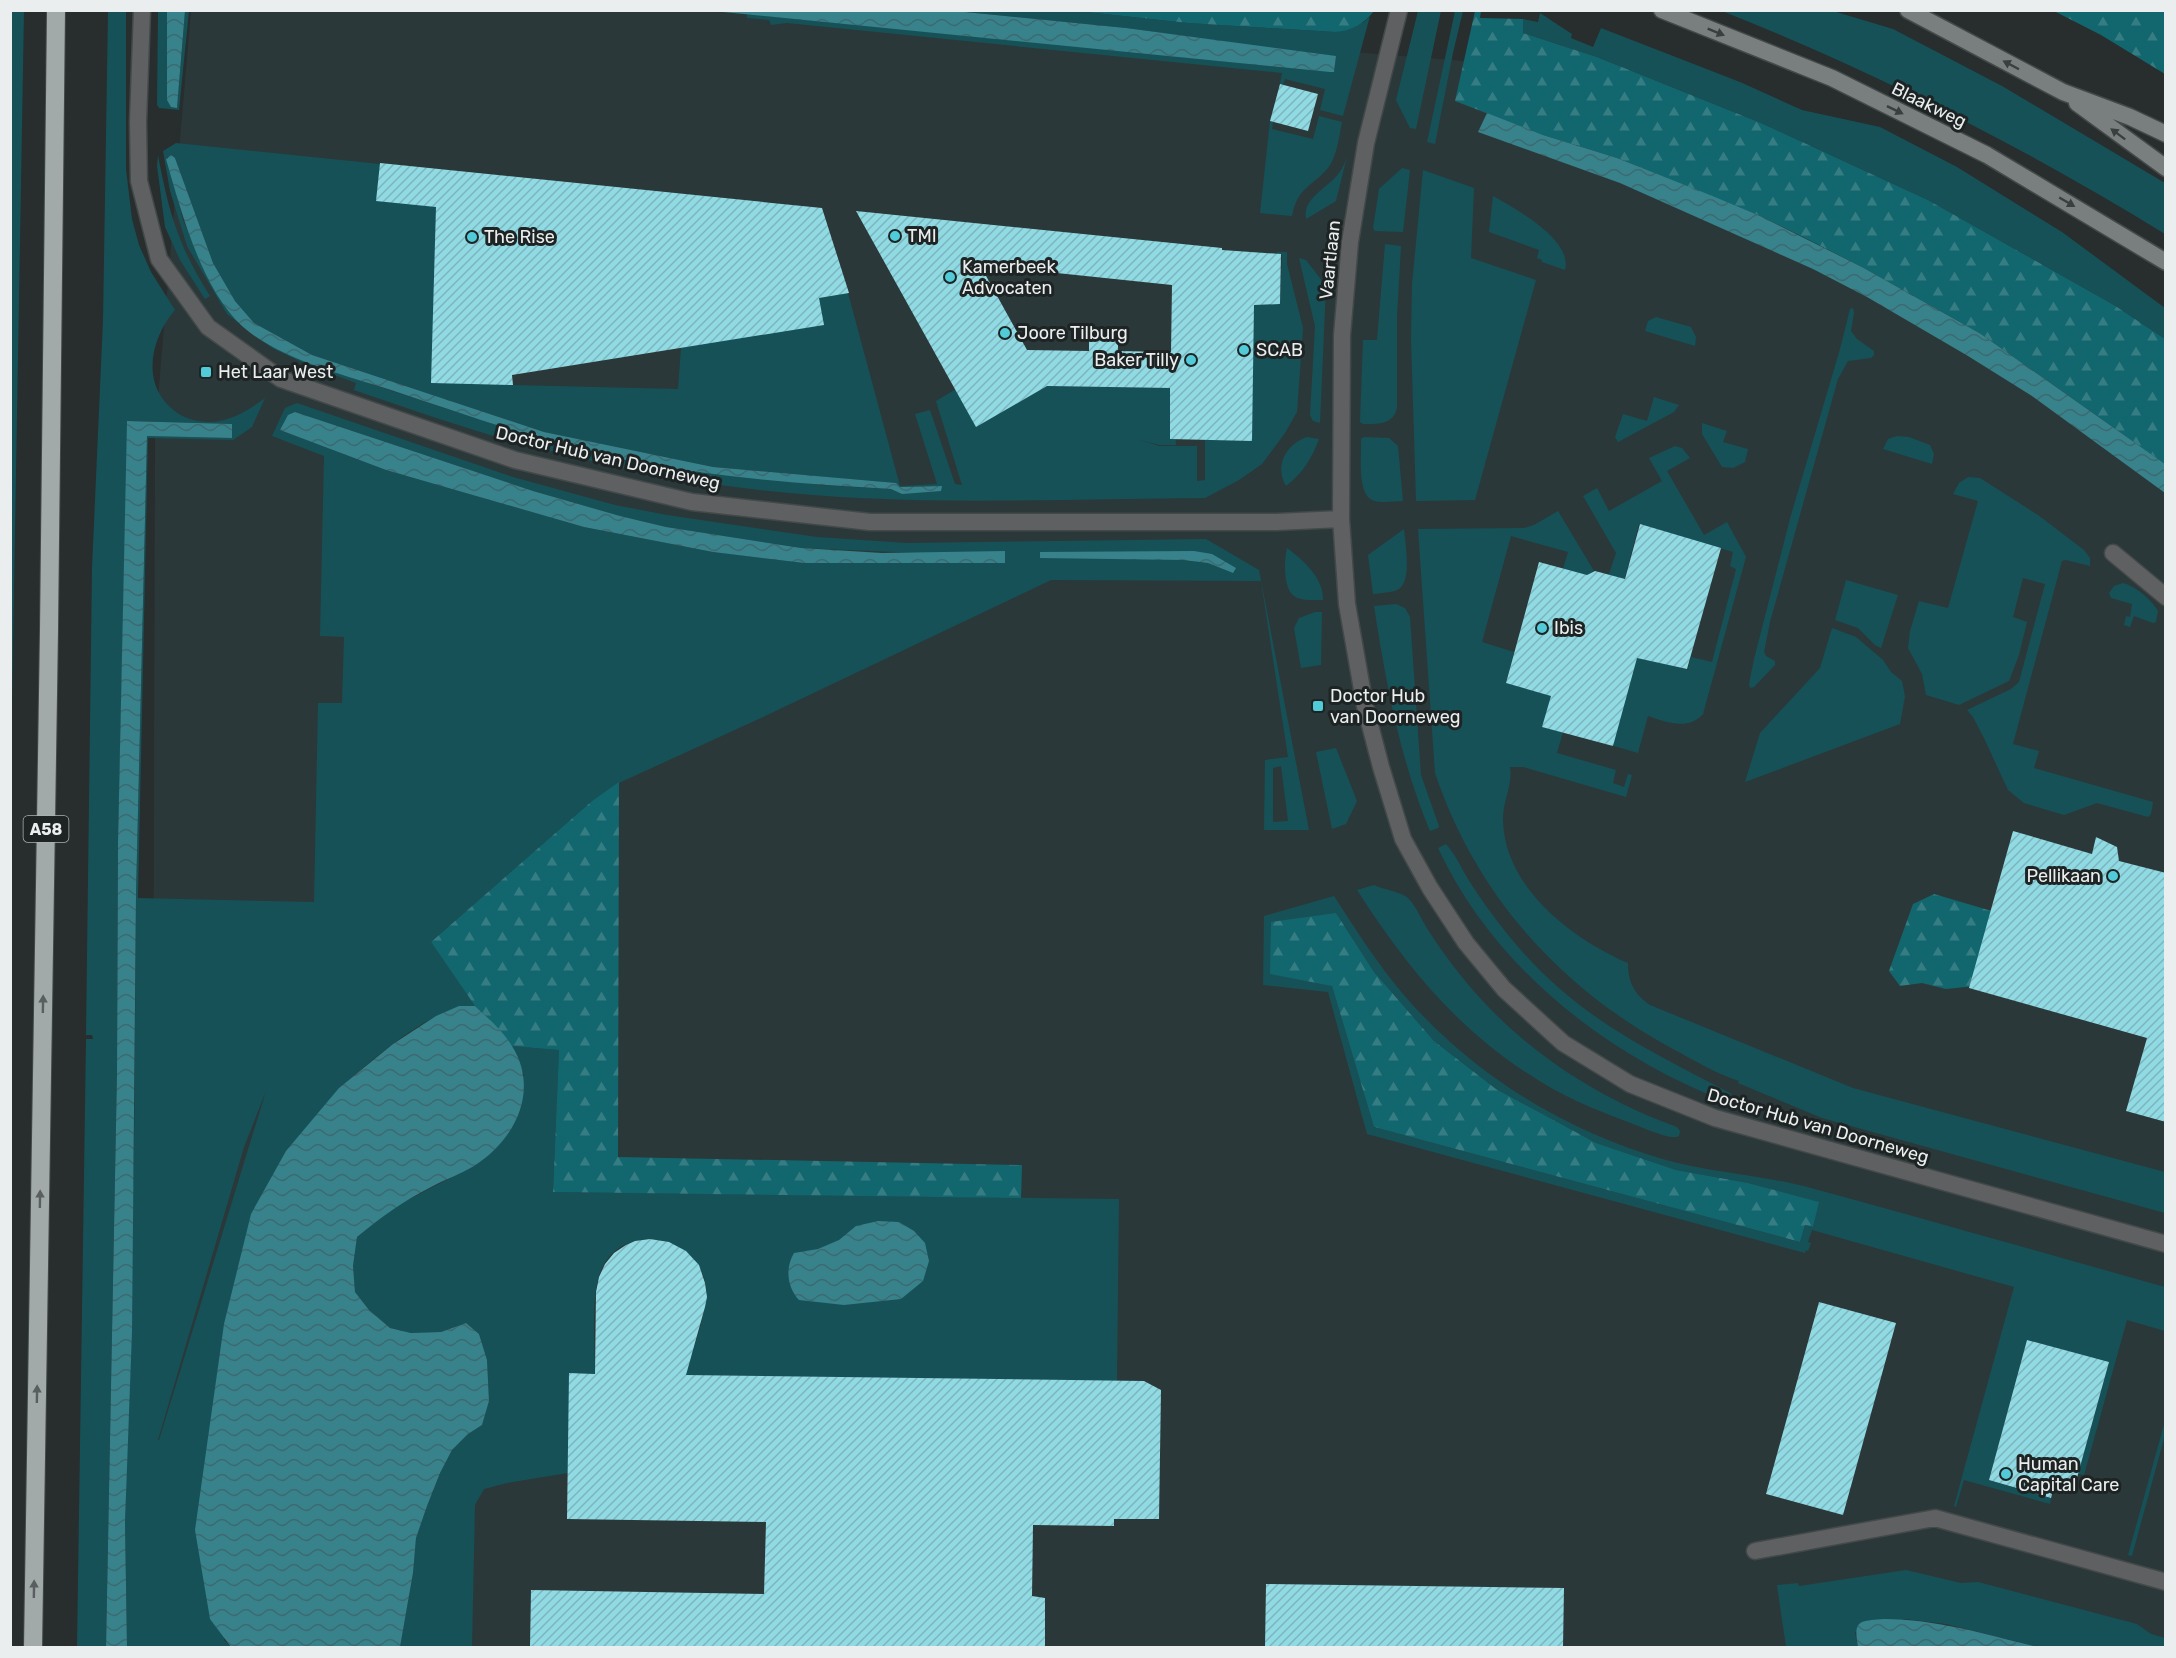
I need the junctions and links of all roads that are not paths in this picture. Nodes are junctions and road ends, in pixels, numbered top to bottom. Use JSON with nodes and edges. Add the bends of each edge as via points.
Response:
{"nodes":[{"id":1,"x":56,"y":10,"type":"edge"},
{"id":2,"x":142,"y":10,"type":"edge"},
{"id":3,"x":1399,"y":10,"type":"edge"},
{"id":4,"x":1662,"y":10,"type":"edge"},
{"id":5,"x":1908,"y":10,"type":"edge"},
{"id":6,"x":2063,"y":92,"type":"junction"},
{"id":7,"x":2166,"y":134,"type":"edge"},
{"id":8,"x":2166,"y":168,"type":"edge"},
{"id":9,"x":2166,"y":262,"type":"edge"},
{"id":10,"x":1341,"y":519,"type":"junction"},
{"id":11,"x":2113,"y":553,"type":"dead end"},
{"id":12,"x":2166,"y":597,"type":"edge"},
{"id":13,"x":2166,"y":1244,"type":"edge"},
{"id":14,"x":1755,"y":1551,"type":"dead end"},
{"id":15,"x":2166,"y":1581,"type":"edge"},
{"id":16,"x":33,"y":1647,"type":"edge"}],
"edges":[{"from":16,"to":1,"type":"highway","number":"A58","one_way":true},
{"from":2,"to":10,"type":"street","name":"Doctor Hub van Doorneweg","via":[[139,181],[159,259],[208,327],[281,379],[515,460],[692,502],[870,522]]},
{"from":3,"to":10,"type":"street","name":"Vaartlaan","via":[[1366,143],[1350,242],[1342,335]]},
{"from":4,"to":9,"type":"main road","name":"Blaakweg","one_way":true,"via":[[1832,78],[1987,155]]},
{"from":6,"to":5,"type":"main road","one_way":true},
{"from":6,"to":7,"type":"main road"},
{"from":8,"to":6,"type":"main road","one_way":true},
{"from":10,"to":13,"type":"street","name":"Doctor Hub van Doorneweg","via":[[1347,604],[1365,706],[1403,839],[1466,943],[1504,990],[1563,1043],[1630,1084],[1715,1118]]},
{"from":11,"to":12,"type":"street"},
{"from":14,"to":15,"type":"street","via":[[1935,1518]]}]}
